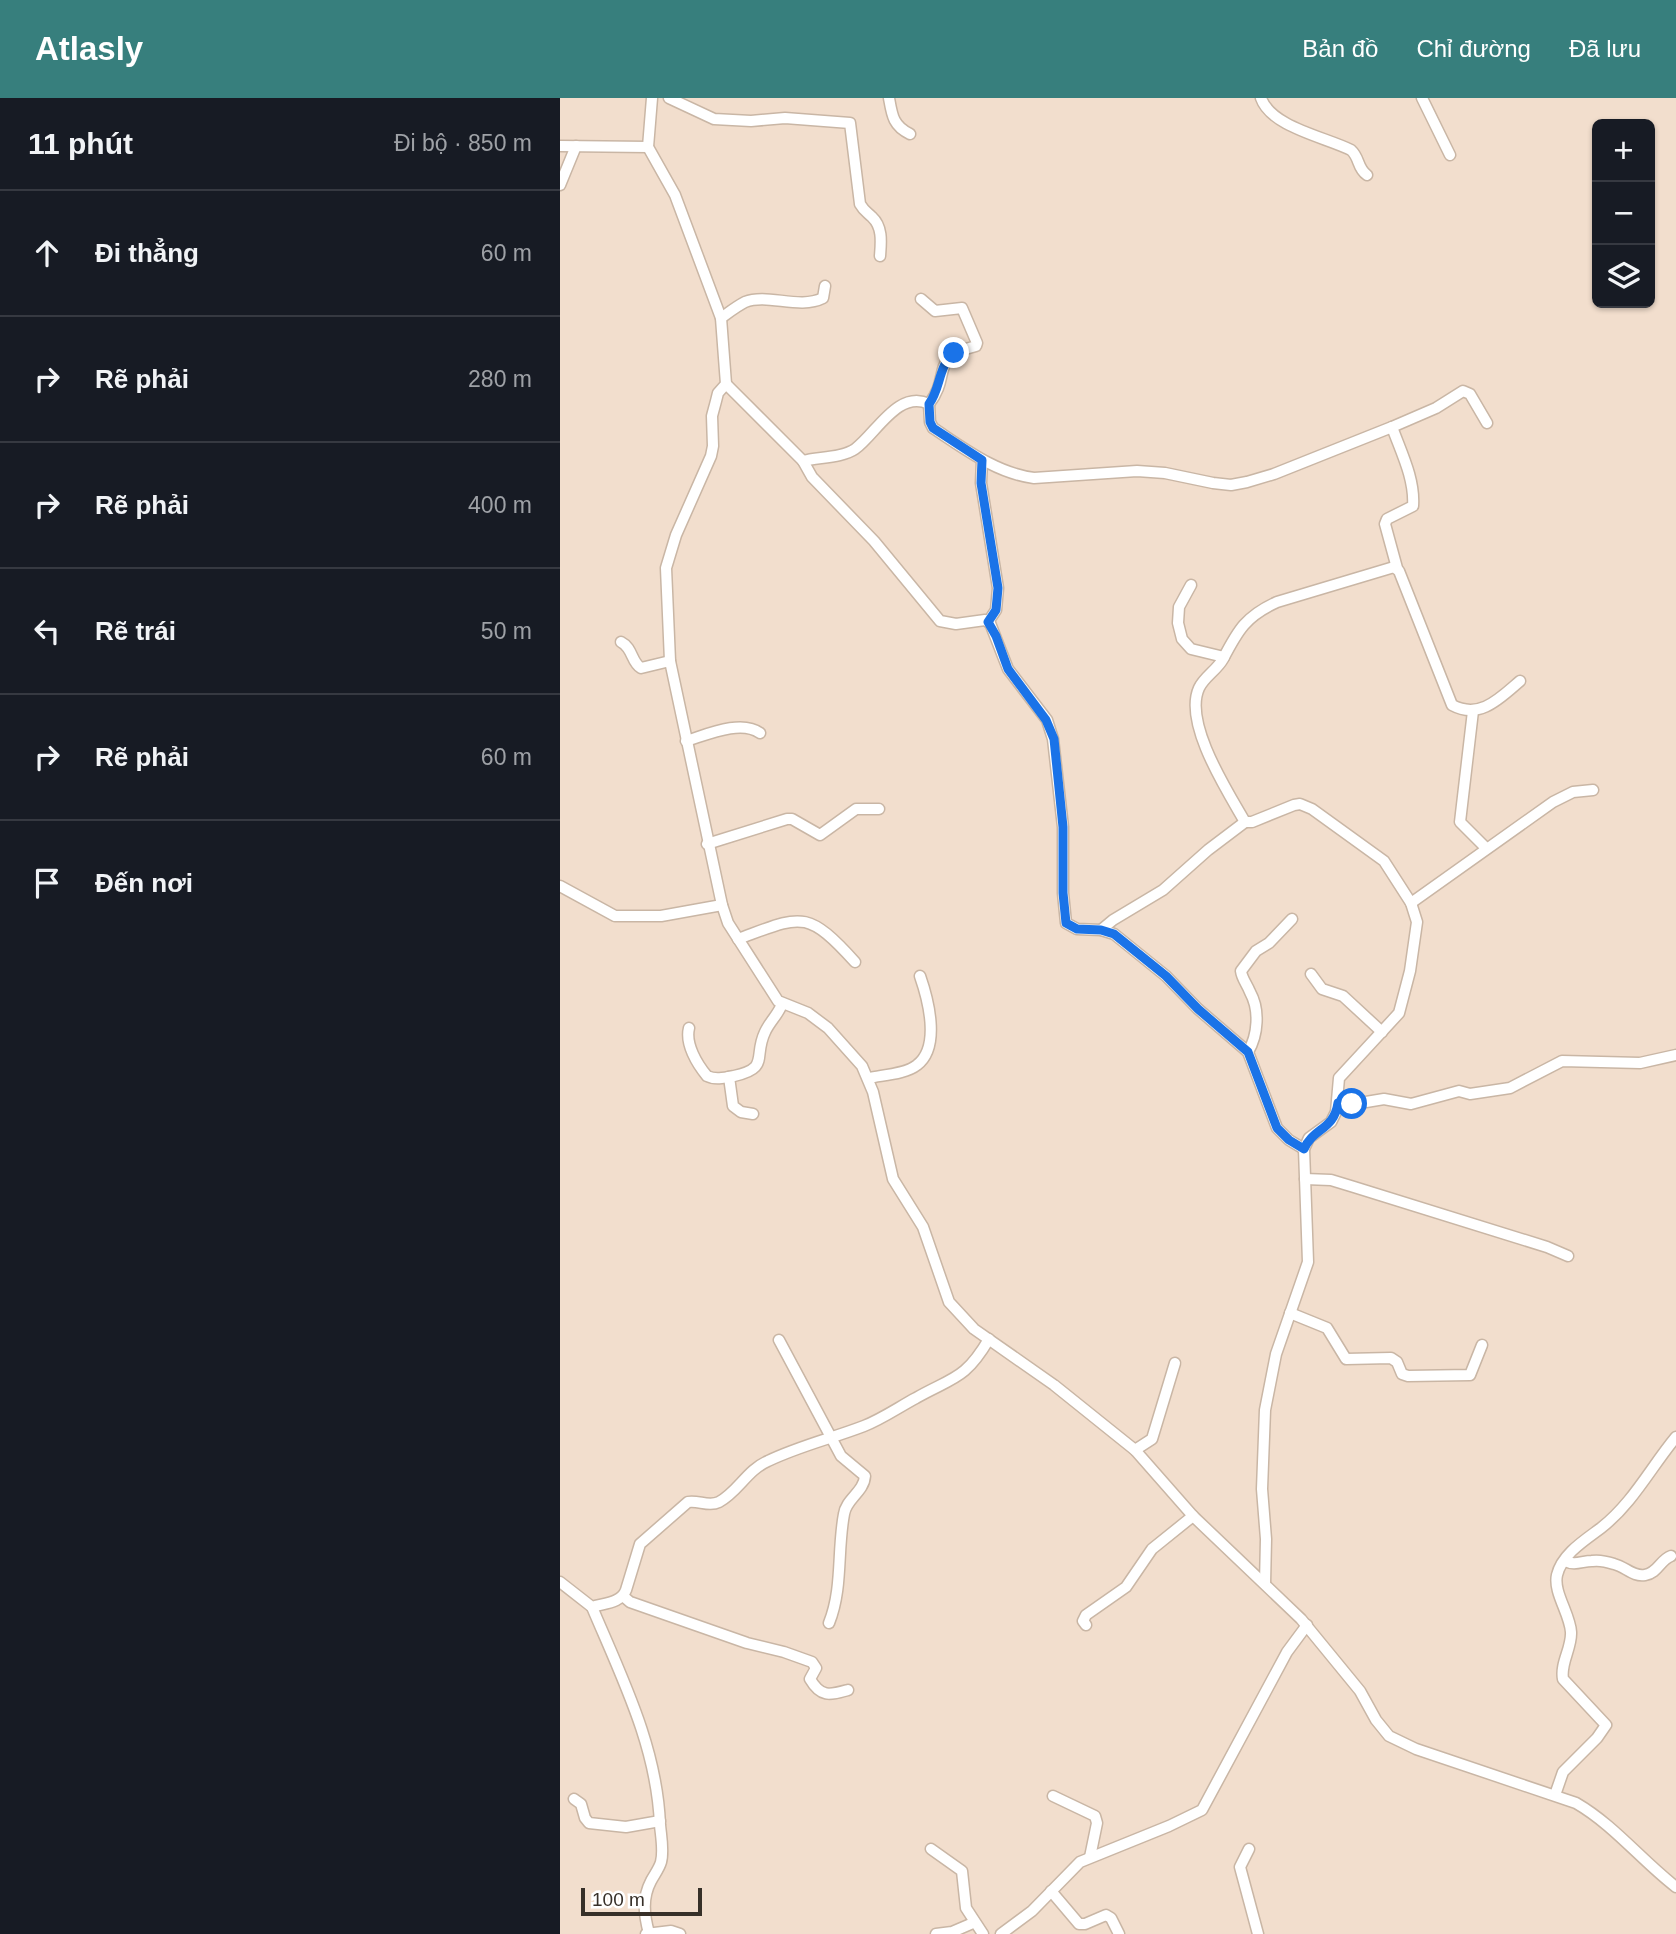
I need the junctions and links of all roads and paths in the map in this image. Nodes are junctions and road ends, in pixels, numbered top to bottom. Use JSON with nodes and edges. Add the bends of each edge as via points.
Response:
{"nodes":[{"id":1,"x":652,"y":98,"type":"edge"},
{"id":2,"x":669,"y":98,"type":"edge"},
{"id":3,"x":889,"y":98,"type":"edge"},
{"id":4,"x":1261,"y":98,"type":"edge"},
{"id":5,"x":1422,"y":98,"type":"edge"},
{"id":6,"x":910,"y":134,"type":"dead end"},
{"id":7,"x":560,"y":146,"type":"edge"},
{"id":8,"x":576,"y":146,"type":"junction"},
{"id":9,"x":648,"y":147,"type":"junction"},
{"id":10,"x":1450,"y":155,"type":"dead end"},
{"id":11,"x":1367,"y":175,"type":"dead end"},
{"id":12,"x":560,"y":185,"type":"edge"},
{"id":13,"x":880,"y":256,"type":"dead end"},
{"id":14,"x":825,"y":286,"type":"dead end"},
{"id":15,"x":921,"y":299,"type":"dead end"},
{"id":16,"x":721,"y":318,"type":"junction"},
{"id":17,"x":726,"y":384,"type":"junction"},
{"id":18,"x":929,"y":404,"type":"junction"},
{"id":19,"x":1487,"y":423,"type":"dead end"},
{"id":20,"x":1392,"y":427,"type":"junction"},
{"id":21,"x":982,"y":460,"type":"junction"},
{"id":22,"x":803,"y":461,"type":"junction"},
{"id":23,"x":1397,"y":568,"type":"junction"},
{"id":24,"x":1191,"y":585,"type":"dead end"},
{"id":25,"x":988,"y":622,"type":"junction"},
{"id":26,"x":621,"y":642,"type":"dead end"},
{"id":27,"x":1224,"y":657,"type":"junction"},
{"id":28,"x":670,"y":661,"type":"junction"},
{"id":29,"x":1520,"y":681,"type":"dead end"},
{"id":30,"x":1473,"y":711,"type":"junction"},
{"id":31,"x":761,"y":733,"type":"dead end"},
{"id":32,"x":686,"y":741,"type":"junction"},
{"id":33,"x":1592,"y":790,"type":"dead end"},
{"id":34,"x":879,"y":809,"type":"dead end"},
{"id":35,"x":1245,"y":822,"type":"junction"},
{"id":36,"x":707,"y":844,"type":"junction"},
{"id":37,"x":1486,"y":848,"type":"junction"},
{"id":38,"x":560,"y":886,"type":"edge"},
{"id":39,"x":1410,"y":903,"type":"junction"},
{"id":40,"x":722,"y":905,"type":"junction"},
{"id":41,"x":1292,"y":919,"type":"dead end"},
{"id":42,"x":1101,"y":930,"type":"junction"},
{"id":43,"x":738,"y":939,"type":"junction"},
{"id":44,"x":855,"y":962,"type":"dead end"},
{"id":45,"x":1311,"y":974,"type":"dead end"},
{"id":46,"x":920,"y":976,"type":"dead end"},
{"id":47,"x":782,"y":1003,"type":"junction"},
{"id":48,"x":689,"y":1028,"type":"dead end"},
{"id":49,"x":1382,"y":1032,"type":"junction"},
{"id":50,"x":1248,"y":1052,"type":"junction"},
{"id":51,"x":1676,"y":1055,"type":"edge"},
{"id":52,"x":729,"y":1077,"type":"junction"},
{"id":53,"x":869,"y":1078,"type":"junction"},
{"id":54,"x":1338,"y":1103,"type":"junction"},
{"id":55,"x":754,"y":1114,"type":"dead end"},
{"id":56,"x":1304,"y":1149,"type":"junction"},
{"id":57,"x":1305,"y":1179,"type":"junction"},
{"id":58,"x":1568,"y":1256,"type":"dead end"},
{"id":59,"x":1290,"y":1313,"type":"junction"},
{"id":60,"x":989,"y":1339,"type":"junction"},
{"id":61,"x":779,"y":1340,"type":"dead end"},
{"id":62,"x":1482,"y":1345,"type":"dead end"},
{"id":63,"x":1175,"y":1363,"type":"dead end"},
{"id":64,"x":831,"y":1437,"type":"junction"},
{"id":65,"x":1676,"y":1437,"type":"edge"},
{"id":66,"x":1135,"y":1450,"type":"junction"},
{"id":67,"x":1193,"y":1516,"type":"junction"},
{"id":68,"x":1671,"y":1556,"type":"dead end"},
{"id":69,"x":1565,"y":1561,"type":"junction"},
{"id":70,"x":561,"y":1584,"type":"edge"},
{"id":71,"x":1265,"y":1584,"type":"junction"},
{"id":72,"x":624,"y":1596,"type":"junction"},
{"id":73,"x":592,"y":1607,"type":"junction"},
{"id":74,"x":829,"y":1623,"type":"dead end"},
{"id":75,"x":1086,"y":1625,"type":"dead end"},
{"id":76,"x":1307,"y":1625,"type":"junction"},
{"id":77,"x":848,"y":1690,"type":"dead end"},
{"id":78,"x":1555,"y":1795,"type":"junction"},
{"id":79,"x":1053,"y":1796,"type":"dead end"},
{"id":80,"x":574,"y":1799,"type":"dead end"},
{"id":81,"x":660,"y":1821,"type":"junction"},
{"id":82,"x":931,"y":1849,"type":"dead end"},
{"id":83,"x":1249,"y":1849,"type":"dead end"},
{"id":84,"x":1090,"y":1857,"type":"junction"},
{"id":85,"x":1676,"y":1887,"type":"edge"},
{"id":86,"x":1051,"y":1891,"type":"junction"},
{"id":87,"x":973,"y":1923,"type":"junction"},
{"id":88,"x":646,"y":1933,"type":"edge"},
{"id":89,"x":680,"y":1934,"type":"edge"},
{"id":90,"x":936,"y":1934,"type":"edge"},
{"id":91,"x":983,"y":1934,"type":"edge"},
{"id":92,"x":1001,"y":1934,"type":"edge"},
{"id":93,"x":1119,"y":1934,"type":"edge"},
{"id":94,"x":1258,"y":1934,"type":"edge"}],
"edges":[{"from":1,"to":9,"type":"street"},
{"from":2,"to":13,"type":"street","via":[[714,119],[850,123],[860,204],[876,220]]},
{"from":3,"to":6,"type":"street","via":[[894,122]]},
{"from":4,"to":11,"type":"street","via":[[1277,118],[1350,150]]},
{"from":5,"to":10,"type":"street"},
{"from":7,"to":8,"type":"street"},
{"from":8,"to":9,"type":"street"},
{"from":8,"to":12,"type":"street"},
{"from":9,"to":16,"type":"street","via":[[675,195]]},
{"from":14,"to":16,"type":"street","via":[[820,300],[748,301]]},
{"from":15,"to":18,"type":"street","via":[[935,311],[961,308],[977,344],[946,360]]},
{"from":16,"to":17,"type":"street"},
{"from":17,"to":22,"type":"street"},
{"from":17,"to":28,"type":"street","via":[[718,393],[712,416],[711,456],[666,568]]},
{"from":18,"to":21,"type":"street","via":[[933,428]]},
{"from":18,"to":22,"type":"street","via":[[918,400],[904,404],[853,450]]},
{"from":19,"to":20,"type":"street","via":[[1470,394],[1463,391]]},
{"from":20,"to":21,"type":"street","via":[[1262,478],[1231,485],[1137,471],[1023,477]]},
{"from":20,"to":23,"type":"street","via":[[1413,499],[1413,506],[1385,524]]},
{"from":21,"to":25,"type":"street","via":[[981,483],[998,588],[996,610]]},
{"from":22,"to":25,"type":"street","via":[[812,477],[874,541],[940,621]]},
{"from":23,"to":27,"type":"street","via":[[1261,609],[1243,624]]},
{"from":23,"to":30,"type":"street","via":[[1450,702]]},
{"from":24,"to":27,"type":"street","via":[[1179,607],[1182,639],[1191,649]]},
{"from":25,"to":42,"type":"street","via":[[1008,669],[1046,720],[1054,739],[1066,923],[1077,929]]},
{"from":26,"to":28,"type":"street","via":[[641,668]]},
{"from":27,"to":35,"type":"street","via":[[1200,686],[1197,712],[1210,757]]},
{"from":28,"to":32,"type":"street"},
{"from":29,"to":30,"type":"street","via":[[1495,703]]},
{"from":30,"to":37,"type":"street","via":[[1460,822]]},
{"from":31,"to":32,"type":"street","via":[[749,728],[724,730]]},
{"from":32,"to":36,"type":"street"},
{"from":33,"to":37,"type":"street","via":[[1564,796]]},
{"from":34,"to":36,"type":"street","via":[[856,809],[820,835],[787,819]]},
{"from":35,"to":39,"type":"street","via":[[1300,804],[1312,809],[1384,861]]},
{"from":35,"to":42,"type":"street","via":[[1163,890]]},
{"from":36,"to":40,"type":"street"},
{"from":37,"to":39,"type":"street"},
{"from":38,"to":40,"type":"street","via":[[615,916],[661,916]]},
{"from":39,"to":49,"type":"street","via":[[1417,922],[1410,971],[1402,1007]]},
{"from":40,"to":43,"type":"street"},
{"from":41,"to":50,"type":"street","via":[[1241,971],[1252,995],[1257,1031]]},
{"from":42,"to":50,"type":"street","via":[[1114,934],[1147,960]]},
{"from":43,"to":44,"type":"street","via":[[786,921],[806,921]]},
{"from":43,"to":47,"type":"street"},
{"from":45,"to":49,"type":"street","via":[[1322,989],[1343,996]]},
{"from":46,"to":53,"type":"street","via":[[930,1008],[928,1051],[913,1068]]},
{"from":47,"to":52,"type":"street","via":[[765,1032],[754,1069]]},
{"from":47,"to":53,"type":"street","via":[[808,1013],[828,1028]]},
{"from":48,"to":52,"type":"street","via":[[688,1040],[704,1072],[710,1078]]},
{"from":49,"to":54,"type":"street","via":[[1339,1078]]},
{"from":50,"to":56,"type":"street","via":[[1277,1128]]},
{"from":51,"to":54,"type":"street","via":[[1640,1063],[1562,1062],[1510,1088],[1470,1094],[1458,1091],[1411,1104],[1384,1099]]},
{"from":52,"to":55,"type":"street","via":[[733,1106]]},
{"from":53,"to":60,"type":"street","via":[[891,1174],[923,1227],[946,1295],[961,1317]]},
{"from":54,"to":56,"type":"street","via":[[1331,1122],[1309,1138]]},
{"from":56,"to":57,"type":"street"},
{"from":57,"to":58,"type":"street","via":[[1331,1180]]},
{"from":57,"to":59,"type":"street","via":[[1308,1262]]},
{"from":59,"to":62,"type":"street","via":[[1327,1328],[1346,1359],[1388,1357],[1408,1376],[1470,1375]]},
{"from":59,"to":71,"type":"street","via":[[1265,1410]]},
{"from":60,"to":64,"type":"street","via":[[961,1375],[878,1420]]},
{"from":60,"to":66,"type":"street"},
{"from":61,"to":64,"type":"street"},
{"from":63,"to":66,"type":"street","via":[[1152,1439]]},
{"from":64,"to":72,"type":"street","via":[[769,1460],[719,1502],[688,1502],[640,1544]]},
{"from":64,"to":74,"type":"street","via":[[865,1481],[844,1509],[838,1597]]},
{"from":65,"to":69,"type":"street","via":[[1630,1500]]},
{"from":66,"to":67,"type":"street"},
{"from":67,"to":71,"type":"street"},
{"from":67,"to":75,"type":"street","via":[[1152,1549],[1126,1587],[1083,1617]]},
{"from":68,"to":69,"type":"street","via":[[1643,1576],[1614,1563]]},
{"from":69,"to":78,"type":"street","via":[[1557,1577],[1571,1638],[1563,1679],[1606,1726],[1563,1772]]},
{"from":70,"to":73,"type":"street"},
{"from":71,"to":76,"type":"street"},
{"from":72,"to":73,"type":"street"},
{"from":72,"to":77,"type":"street","via":[[630,1602],[812,1662],[816,1668],[812,1684],[826,1695]]},
{"from":73,"to":81,"type":"street","via":[[649,1749]]},
{"from":76,"to":78,"type":"street","via":[[1389,1736]]},
{"from":76,"to":84,"type":"street","via":[[1287,1652],[1202,1810]]},
{"from":78,"to":85,"type":"street","via":[[1590,1811]]},
{"from":79,"to":84,"type":"street","via":[[1095,1816]]},
{"from":80,"to":81,"type":"street","via":[[589,1823],[626,1827]]},
{"from":81,"to":88,"type":"street","via":[[661,1859],[648,1887]]},
{"from":82,"to":87,"type":"street","via":[[962,1871],[966,1908]]},
{"from":83,"to":94,"type":"street","via":[[1240,1867]]},
{"from":84,"to":86,"type":"street"},
{"from":86,"to":92,"type":"street"},
{"from":86,"to":93,"type":"street","via":[[1079,1924],[1106,1915]]},
{"from":87,"to":90,"type":"street"},
{"from":87,"to":91,"type":"street"},
{"from":88,"to":89,"type":"street"}]}
